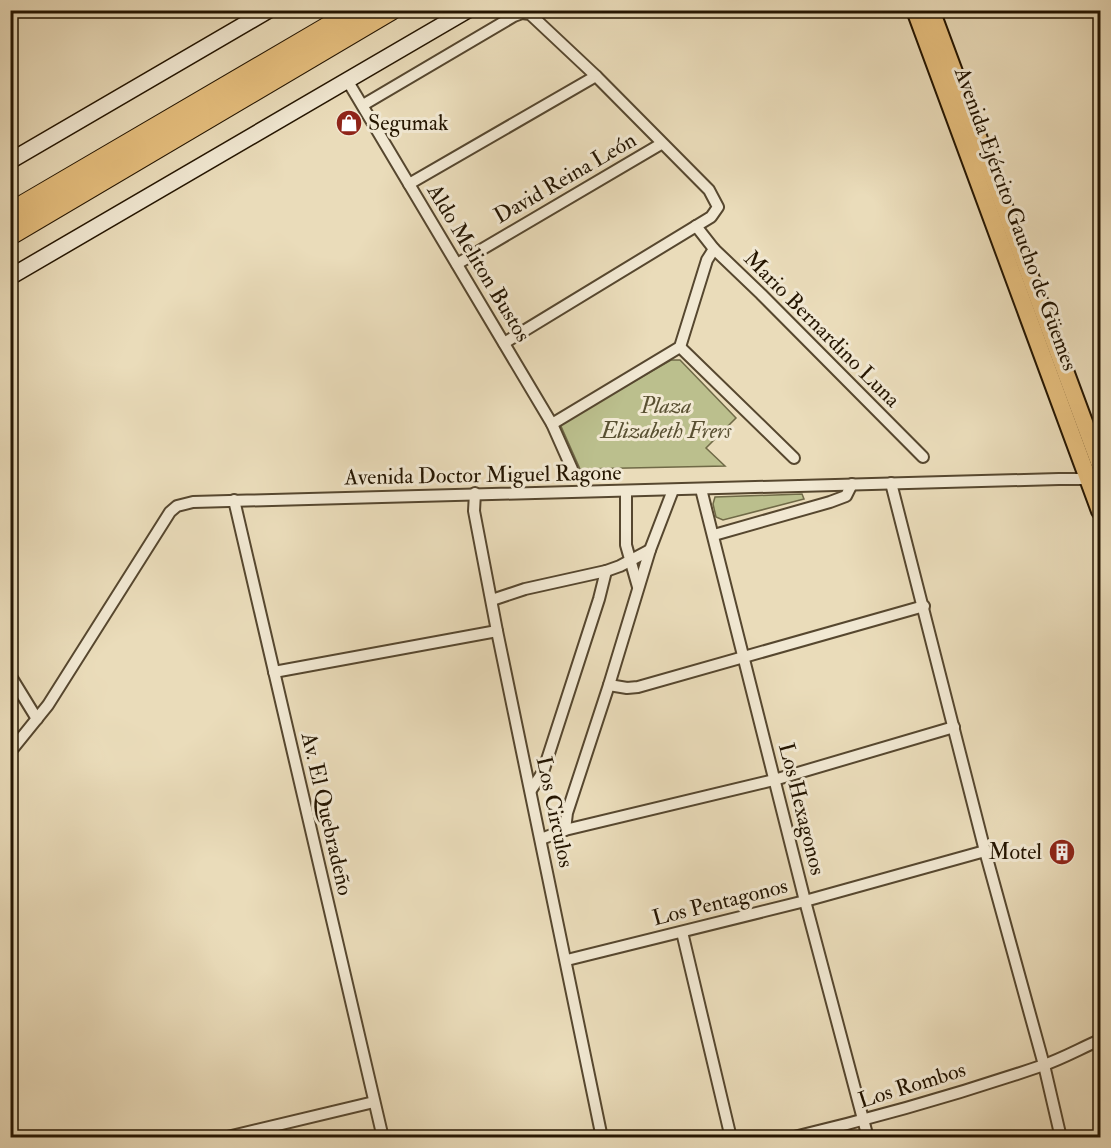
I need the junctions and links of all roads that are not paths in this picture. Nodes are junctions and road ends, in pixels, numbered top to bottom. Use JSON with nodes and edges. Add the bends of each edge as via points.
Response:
{"nodes":[{"id":1,"x":269,"y":10,"type":"edge"},
{"id":2,"x":357,"y":10,"type":"edge"},
{"id":3,"x":391,"y":10,"type":"edge"},
{"id":4,"x":468,"y":10,"type":"edge"},
{"id":5,"x":915,"y":10,"type":"edge"},
{"id":6,"x":931,"y":10,"type":"edge"},
{"id":7,"x":596,"y":76,"type":"junction"},
{"id":8,"x":347,"y":80,"type":"junction"},
{"id":9,"x":363,"y":105,"type":"junction"},
{"id":10,"x":661,"y":144,"type":"junction"},
{"id":11,"x":10,"y":161,"type":"edge"},
{"id":12,"x":409,"y":184,"type":"junction"},
{"id":13,"x":10,"y":213,"type":"edge"},
{"id":14,"x":696,"y":226,"type":"junction"},
{"id":15,"x":10,"y":235,"type":"edge"},
{"id":16,"x":714,"y":249,"type":"junction"},
{"id":17,"x":457,"y":264,"type":"junction"},
{"id":18,"x":10,"y":277,"type":"edge"},
{"id":19,"x":504,"y":342,"type":"junction"},
{"id":20,"x":680,"y":347,"type":"junction"},
{"id":21,"x":552,"y":424,"type":"junction"},
{"id":22,"x":922,"y":457,"type":"dead end"},
{"id":23,"x":794,"y":458,"type":"dead end"},
{"id":24,"x":1101,"y":465,"type":"edge"},
{"id":25,"x":572,"y":469,"type":"dead end"},
{"id":26,"x":1094,"y":479,"type":"edge"},
{"id":27,"x":891,"y":483,"type":"junction"},
{"id":28,"x":852,"y":484,"type":"junction"},
{"id":29,"x":701,"y":489,"type":"junction"},
{"id":30,"x":673,"y":490,"type":"junction"},
{"id":31,"x":626,"y":491,"type":"junction"},
{"id":32,"x":475,"y":493,"type":"junction"},
{"id":33,"x":234,"y":500,"type":"junction"},
{"id":34,"x":1101,"y":511,"type":"edge"},
{"id":35,"x":714,"y":535,"type":"junction"},
{"id":36,"x":650,"y":550,"type":"junction"},
{"id":37,"x":629,"y":561,"type":"junction"},
{"id":38,"x":606,"y":571,"type":"junction"},
{"id":39,"x":638,"y":586,"type":"junction"},
{"id":40,"x":492,"y":600,"type":"junction"},
{"id":41,"x":924,"y":606,"type":"junction"},
{"id":42,"x":497,"y":631,"type":"junction"},
{"id":43,"x":745,"y":657,"type":"junction"},
{"id":44,"x":274,"y":672,"type":"junction"},
{"id":45,"x":10,"y":675,"type":"edge"},
{"id":46,"x":609,"y":685,"type":"junction"},
{"id":47,"x":37,"y":719,"type":"junction"},
{"id":48,"x":954,"y":727,"type":"junction"},
{"id":49,"x":10,"y":753,"type":"edge"},
{"id":50,"x":774,"y":780,"type":"junction"},
{"id":51,"x":531,"y":790,"type":"junction"},
{"id":52,"x":565,"y":830,"type":"junction"},
{"id":53,"x":541,"y":839,"type":"junction"},
{"id":54,"x":985,"y":851,"type":"junction"},
{"id":55,"x":805,"y":901,"type":"junction"},
{"id":56,"x":682,"y":932,"type":"junction"},
{"id":57,"x":567,"y":960,"type":"junction"},
{"id":58,"x":1101,"y":1041,"type":"edge"},
{"id":59,"x":1044,"y":1065,"type":"junction"},
{"id":60,"x":375,"y":1102,"type":"junction"},
{"id":61,"x":864,"y":1120,"type":"junction"},
{"id":62,"x":223,"y":1137,"type":"edge"},
{"id":63,"x":383,"y":1137,"type":"edge"},
{"id":64,"x":602,"y":1137,"type":"edge"},
{"id":65,"x":732,"y":1137,"type":"edge"},
{"id":66,"x":790,"y":1137,"type":"edge"},
{"id":67,"x":868,"y":1137,"type":"edge"},
{"id":68,"x":1061,"y":1137,"type":"edge"}],
"edges":[{"from":1,"to":11,"type":"main road"},
{"from":2,"to":13,"type":"highway"},
{"from":3,"to":15,"type":"highway"},
{"from":4,"to":8,"type":"main road"},
{"from":5,"to":26,"type":"main road","name":"Avenida Ejército Gaucho de Güemes"},
{"from":6,"to":24,"type":"main road","name":"Avenida Ejército Gaucho de Güemes"},
{"from":7,"to":9,"type":"street","via":[[535,17],[522,13]]},
{"from":7,"to":10,"type":"street"},
{"from":7,"to":12,"type":"street"},
{"from":8,"to":9,"type":"street","name":"Aldo Meliton Bustos"},
{"from":8,"to":18,"type":"main road"},
{"from":9,"to":12,"type":"street","name":"Aldo Meliton Bustos"},
{"from":10,"to":14,"type":"street","via":[[709,190],[718,207]]},
{"from":10,"to":17,"type":"street","name":"David Reina León"},
{"from":12,"to":17,"type":"street","name":"Aldo Meliton Bustos"},
{"from":14,"to":16,"type":"street","name":"Mario Bernardino Luna"},
{"from":14,"to":19,"type":"street"},
{"from":16,"to":20,"type":"street","via":[[707,260]]},
{"from":16,"to":22,"type":"street","name":"Mario Bernardino Luna"},
{"from":17,"to":19,"type":"street","name":"Aldo Meliton Bustos"},
{"from":19,"to":21,"type":"street","name":"Aldo Meliton Bustos"},
{"from":20,"to":21,"type":"street"},
{"from":20,"to":23,"type":"street"},
{"from":21,"to":25,"type":"street","name":"Aldo Meliton Bustos"},
{"from":26,"to":27,"type":"street","name":"Avenida Doctor Miguel Ragone"},
{"from":26,"to":34,"type":"main road","name":"Avenida Ejército Gaucho de Güemes"},
{"from":27,"to":28,"type":"street","name":"Avenida Doctor Miguel Ragone"},
{"from":27,"to":41,"type":"street"},
{"from":28,"to":29,"type":"street","name":"Avenida Doctor Miguel Ragone"},
{"from":28,"to":35,"type":"street","via":[[846,496],[830,502]]},
{"from":29,"to":30,"type":"street","name":"Avenida Doctor Miguel Ragone"},
{"from":29,"to":35,"type":"street","name":"Los Hexagonos"},
{"from":30,"to":31,"type":"street","name":"Avenida Doctor Miguel Ragone"},
{"from":30,"to":36,"type":"street"},
{"from":31,"to":32,"type":"street","name":"Avenida Doctor Miguel Ragone"},
{"from":31,"to":37,"type":"street"},
{"from":32,"to":33,"type":"street","name":"Avenida Doctor Miguel Ragone"},
{"from":32,"to":40,"type":"street","name":"Los Circulos","via":[[474,511]]},
{"from":33,"to":44,"type":"street","name":"Av. El Quebradeño"},
{"from":33,"to":47,"type":"street","name":"Avenida Doctor Miguel Ragone","via":[[193,502],[170,512]]},
{"from":35,"to":43,"type":"street","name":"Los Hexagonos"},
{"from":36,"to":37,"type":"street"},
{"from":36,"to":39,"type":"street"},
{"from":37,"to":38,"type":"street"},
{"from":37,"to":39,"type":"street"},
{"from":38,"to":40,"type":"street"},
{"from":38,"to":51,"type":"street","via":[[543,772]]},
{"from":39,"to":46,"type":"street"},
{"from":40,"to":42,"type":"street","name":"Los Circulos"},
{"from":41,"to":43,"type":"street"},
{"from":41,"to":48,"type":"street"},
{"from":42,"to":44,"type":"street"},
{"from":42,"to":51,"type":"street","name":"Los Circulos"},
{"from":43,"to":46,"type":"street","via":[[638,687]]},
{"from":43,"to":50,"type":"street","name":"Los Hexagonos"},
{"from":44,"to":60,"type":"street","name":"Av. El Quebradeño"},
{"from":45,"to":47,"type":"street"},
{"from":46,"to":52,"type":"street","via":[[567,813]]},
{"from":47,"to":49,"type":"street","name":"Avenida Doctor Miguel Ragone"},
{"from":48,"to":50,"type":"street"},
{"from":48,"to":54,"type":"street"},
{"from":50,"to":52,"type":"street"},
{"from":50,"to":55,"type":"street","name":"Los Hexagonos"},
{"from":51,"to":53,"type":"street","name":"Los Circulos"},
{"from":52,"to":53,"type":"street"},
{"from":53,"to":57,"type":"street","name":"Los Circulos"},
{"from":54,"to":55,"type":"street","name":"Los Pentagonos"},
{"from":54,"to":59,"type":"street"},
{"from":55,"to":56,"type":"street","name":"Los Pentagonos"},
{"from":55,"to":61,"type":"street","name":"Los Hexagonos"},
{"from":56,"to":57,"type":"street","name":"Los Pentagonos"},
{"from":56,"to":65,"type":"street"},
{"from":57,"to":64,"type":"street","name":"Los Circulos"},
{"from":58,"to":59,"type":"street","name":"Los Rombos"},
{"from":59,"to":61,"type":"street","name":"Los Rombos"},
{"from":59,"to":68,"type":"street"},
{"from":60,"to":62,"type":"street"},
{"from":60,"to":63,"type":"street","name":"Av. El Quebradeño"},
{"from":61,"to":66,"type":"street","name":"Los Rombos"},
{"from":61,"to":67,"type":"street","name":"Los Hexagonos"}]}
